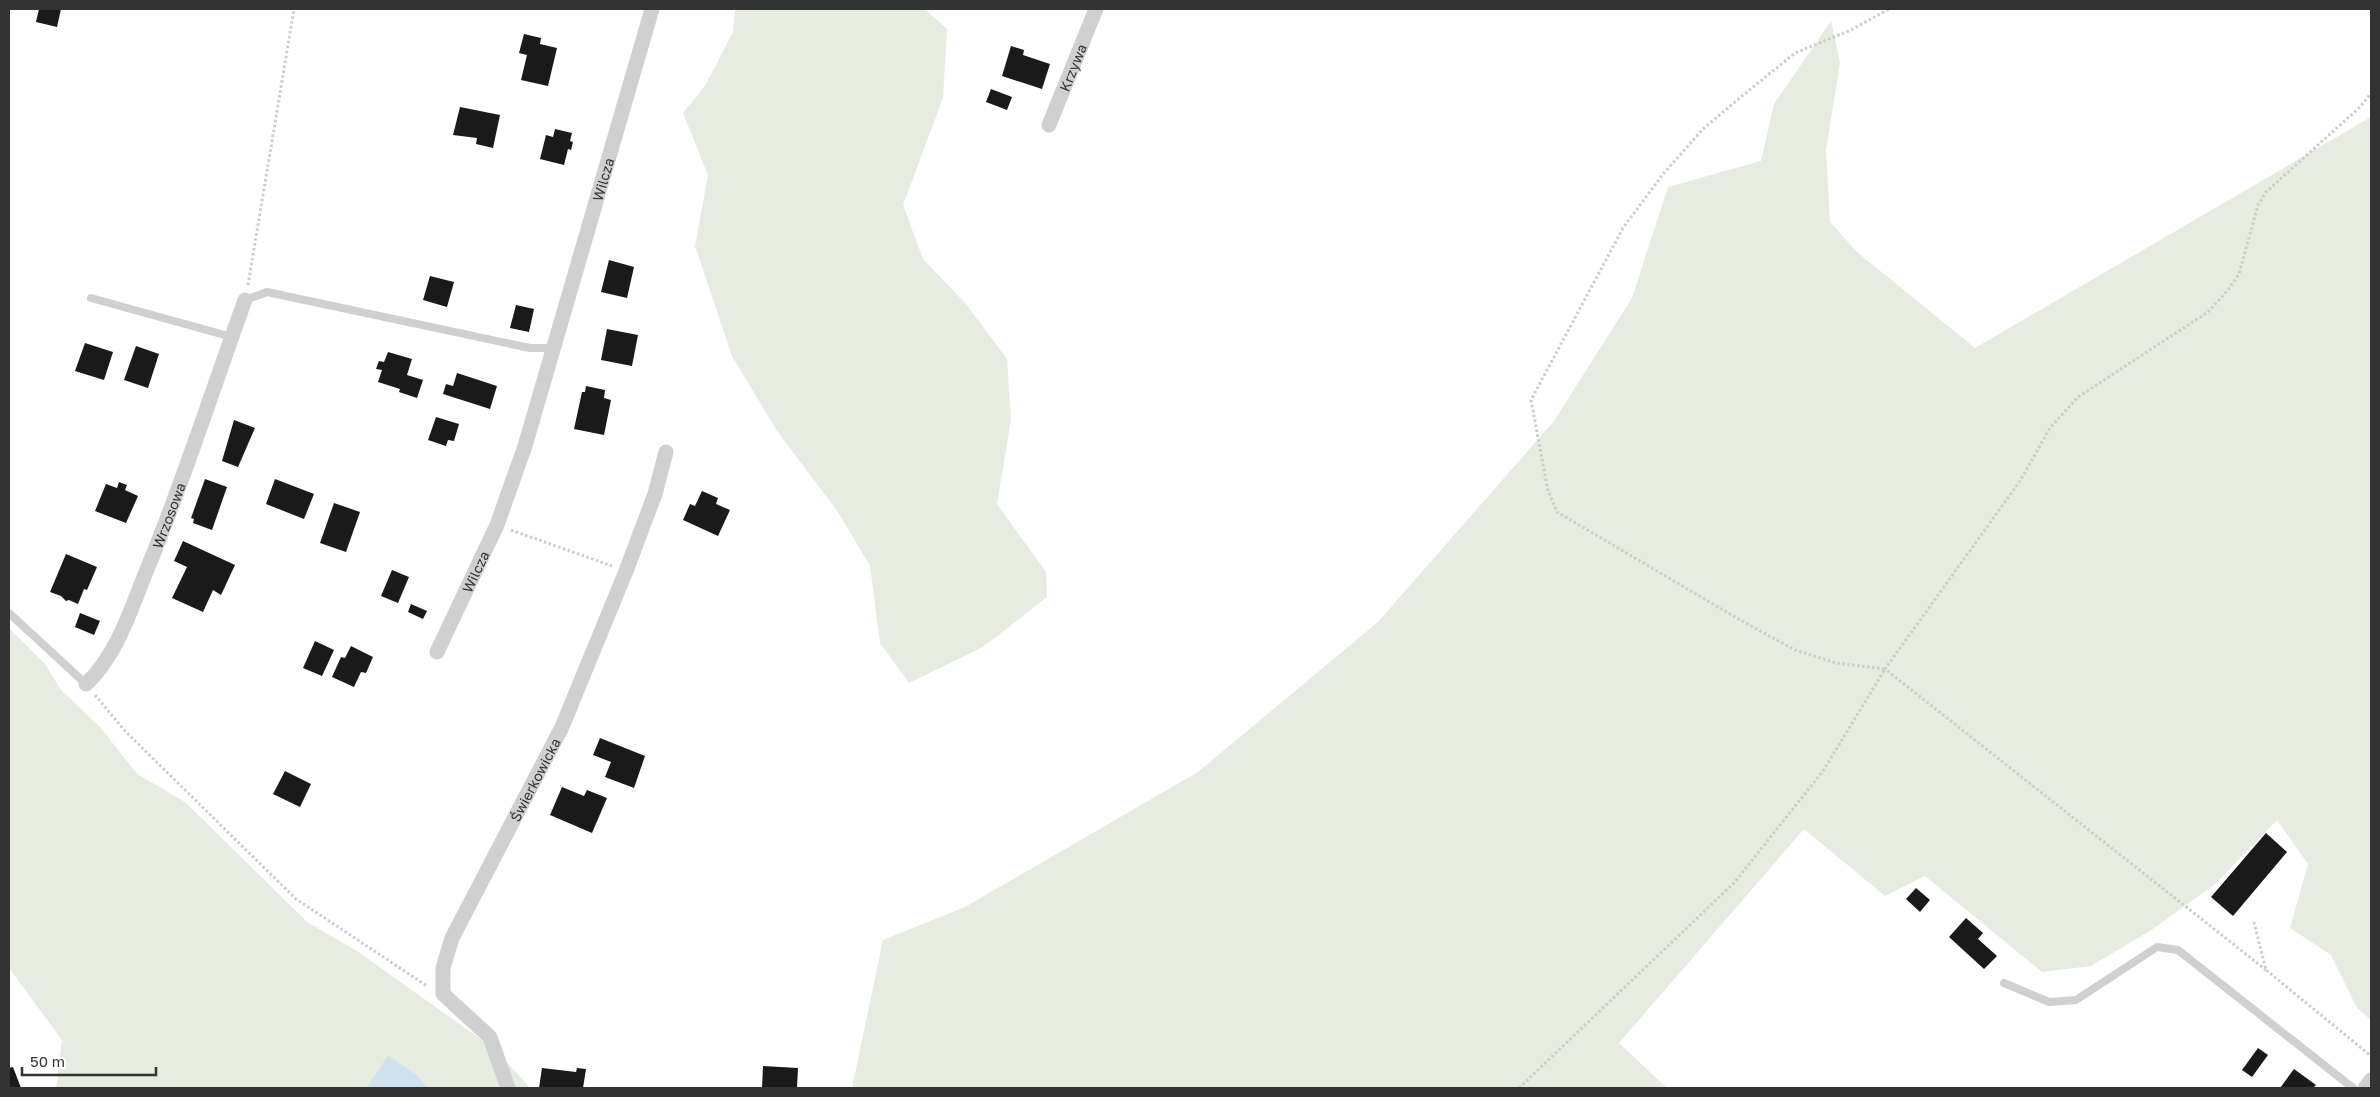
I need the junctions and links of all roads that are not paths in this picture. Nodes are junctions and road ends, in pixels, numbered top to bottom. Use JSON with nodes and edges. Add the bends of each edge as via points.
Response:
{"nodes":[{"id":1,"x":652,"y":9,"type":"edge"},
{"id":2,"x":1096,"y":9,"type":"edge"},
{"id":3,"x":1049,"y":125,"type":"dead end"},
{"id":4,"x":91,"y":298,"type":"dead end"},
{"id":5,"x":245,"y":300,"type":"joint"},
{"id":6,"x":232,"y":337,"type":"junction"},
{"id":7,"x":552,"y":348,"type":"junction"},
{"id":8,"x":666,"y":452,"type":"dead end"},
{"id":9,"x":9,"y":612,"type":"edge"},
{"id":10,"x":438,"y":652,"type":"dead end"},
{"id":11,"x":86,"y":684,"type":"joint"},
{"id":12,"x":2004,"y":983,"type":"dead end"},
{"id":13,"x":2371,"y":1080,"type":"edge"},
{"id":14,"x":508,"y":1088,"type":"edge"},
{"id":15,"x":2352,"y":1088,"type":"edge"},
{"id":16,"x":2365,"y":1088,"type":"edge"}],
"edges":[{"from":1,"to":7,"type":"street","name":"Wilcza"},
{"from":2,"to":3,"type":"street","name":"Krzywa"},
{"from":4,"to":6,"type":"lane"},
{"from":5,"to":6,"type":"street","name":"Wrzosowa"},
{"from":5,"to":7,"type":"lane","via":[[267,292],[530,348]]},
{"from":6,"to":11,"type":"street","name":"Wrzosowa","via":[[172,510],[135,601],[112,652]]},
{"from":7,"to":10,"type":"street","name":"Wilcza","via":[[525,446],[497,525]]},
{"from":8,"to":14,"type":"street","name":"Świerkowicka","via":[[626,571],[562,727],[452,938],[443,968],[443,994],[490,1037]]},
{"from":9,"to":11,"type":"lane"},
{"from":12,"to":15,"type":"lane","via":[[2049,1002],[2076,1000],[2157,948],[2178,950]]},
{"from":13,"to":16,"type":"street"}]}
